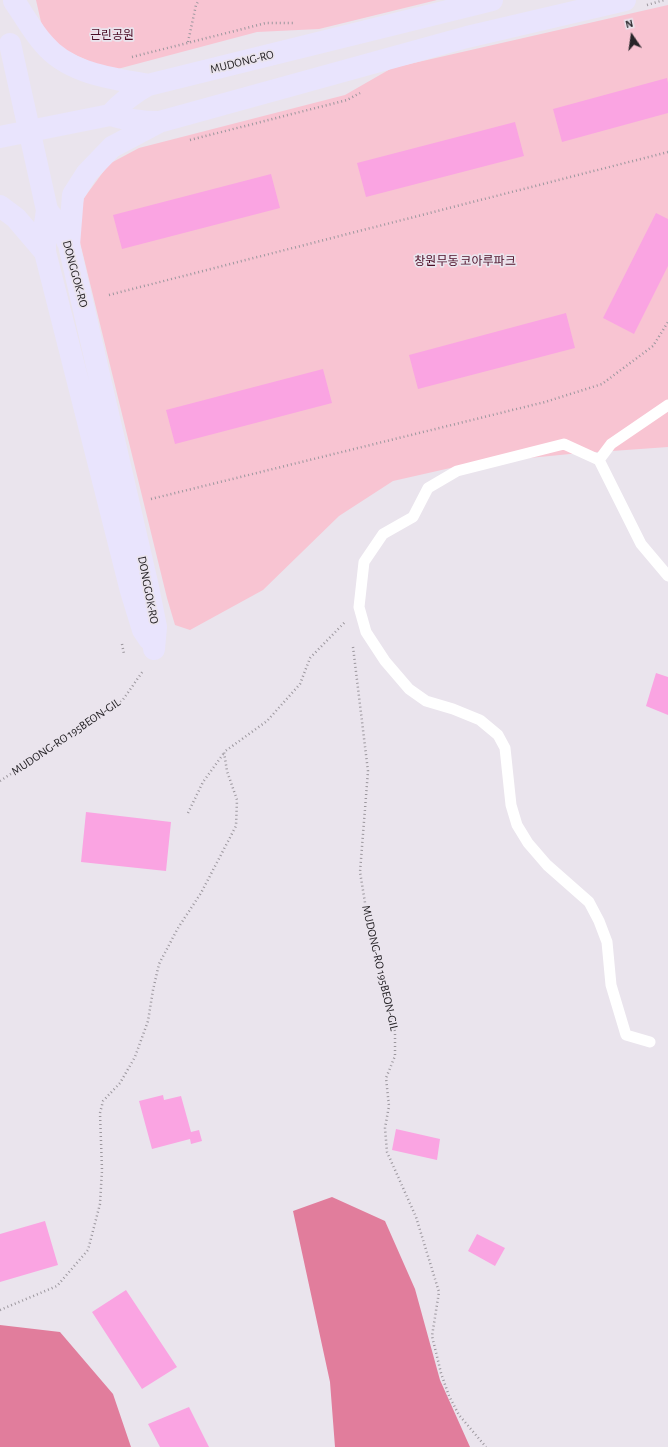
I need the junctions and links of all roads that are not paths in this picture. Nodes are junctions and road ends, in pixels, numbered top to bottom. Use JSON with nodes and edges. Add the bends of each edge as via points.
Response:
{"nodes":[{"id":1,"x":14,"y":0,"type":"edge"},
{"id":2,"x":492,"y":0,"type":"edge"},
{"id":3,"x":633,"y":3,"type":"edge"},
{"id":4,"x":5,"y":39,"type":"edge"},
{"id":5,"x":148,"y":85,"type":"junction"},
{"id":6,"x":110,"y":115,"type":"junction"},
{"id":7,"x":159,"y":122,"type":"junction"},
{"id":8,"x":30,"y":131,"type":"junction"},
{"id":9,"x":0,"y":137,"type":"edge"},
{"id":10,"x":0,"y":206,"type":"edge"},
{"id":11,"x":48,"y":210,"type":"junction"},
{"id":12,"x":69,"y":245,"type":"junction"},
{"id":13,"x":45,"y":252,"type":"junction"},
{"id":14,"x":668,"y":405,"type":"edge"},
{"id":15,"x":599,"y":460,"type":"junction"},
{"id":16,"x":668,"y":576,"type":"edge"},
{"id":17,"x":650,"y":1042,"type":"dead end"}],
"edges":[{"from":1,"to":4,"type":"main road","via":[[14,34]]},
{"from":1,"to":5,"type":"main road","via":[[44,44],[58,57],[79,69]]},
{"from":2,"to":5,"type":"main road","name":"MUDONG-RO"},
{"from":3,"to":7,"type":"main road","via":[[467,37]]},
{"from":4,"to":8,"type":"main road"},
{"from":5,"to":6,"type":"main road","name":"MUDONG-RO","via":[[121,103]]},
{"from":6,"to":7,"type":"main road","via":[[126,120]]},
{"from":6,"to":8,"type":"main road"},
{"from":7,"to":12,"type":"main road","via":[[112,147],[87,173],[73,195]]},
{"from":8,"to":9,"type":"main road"},
{"from":8,"to":11,"type":"main road"},
{"from":10,"to":13,"type":"main road","via":[[16,218]]},
{"from":11,"to":12,"type":"main road","name":"DONGGOK-RO"},
{"from":11,"to":13,"type":"main road","name":"DONGGOK-RO","via":[[44,224]]},
{"from":12,"to":13,"type":"main road","name":"DONGGOK-RO","via":[[148,587],[156,628],[154,649],[144,630],[131,591]]},
{"from":14,"to":15,"type":"lane","via":[[611,444]]},
{"from":15,"to":16,"type":"lane","via":[[641,544]]},
{"from":15,"to":17,"type":"lane","via":[[564,444],[457,471],[428,488],[413,517],[383,534],[364,562],[359,607],[366,632],[385,661],[409,689],[426,701],[480,720],[498,735],[504,748],[511,804],[517,825],[547,865],[589,902],[607,942],[611,985],[626,1035]]}]}
